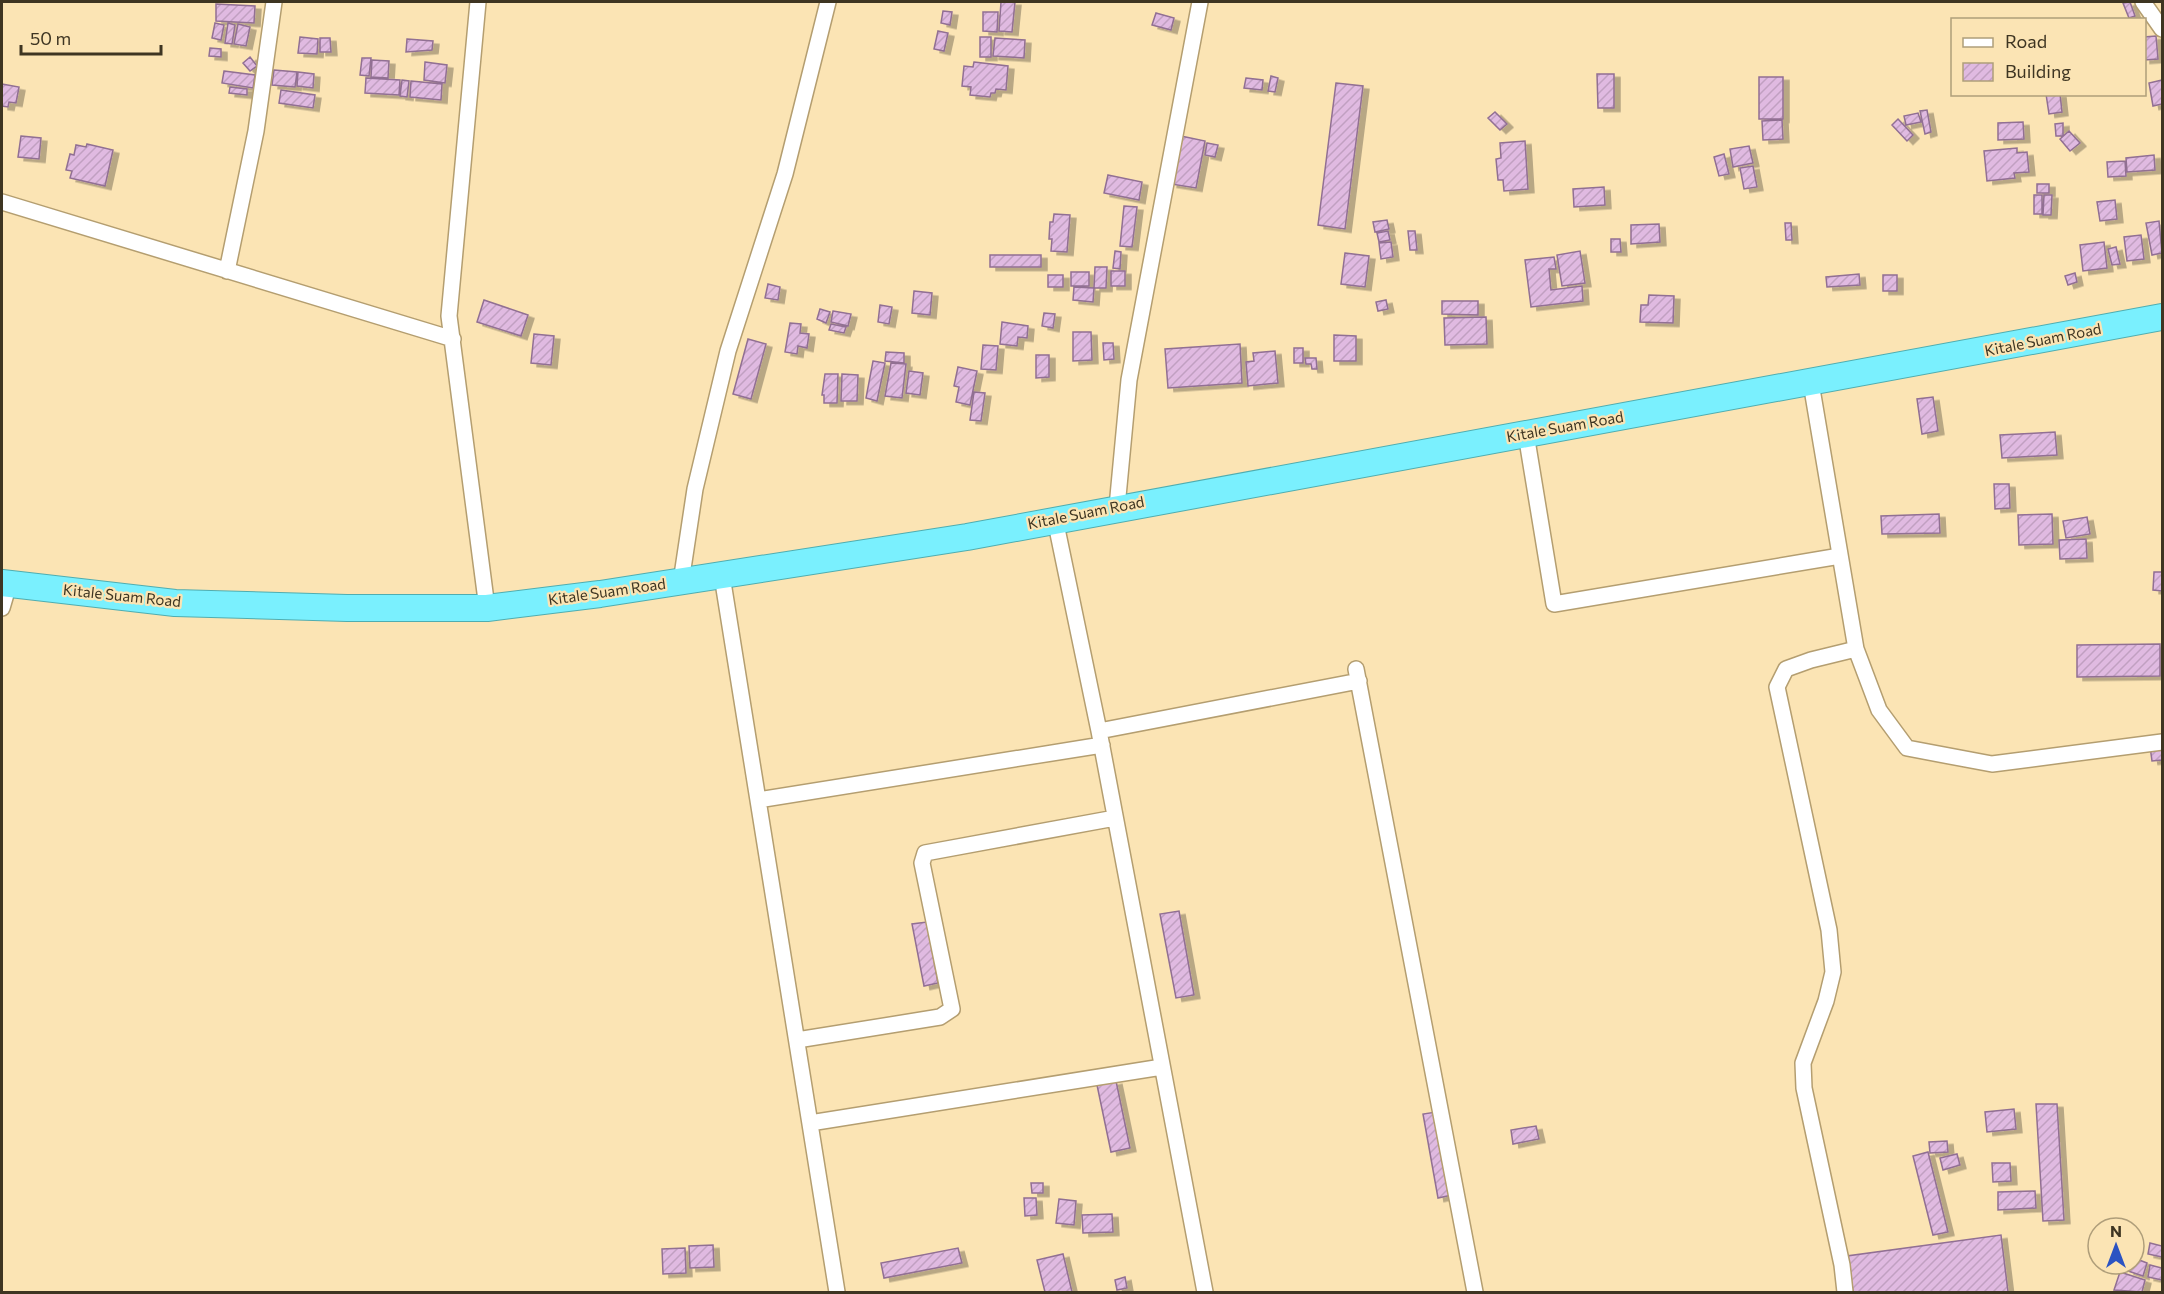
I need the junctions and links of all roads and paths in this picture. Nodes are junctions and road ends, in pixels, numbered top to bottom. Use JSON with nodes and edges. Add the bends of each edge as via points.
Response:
{"nodes":[{"id":1,"x":274,"y":2,"type":"edge"},
{"id":2,"x":478,"y":2,"type":"edge"},
{"id":3,"x":828,"y":2,"type":"edge"},
{"id":4,"x":1200,"y":2,"type":"edge"},
{"id":5,"x":2143,"y":2,"type":"edge"},
{"id":6,"x":2163,"y":29,"type":"edge"},
{"id":7,"x":2,"y":202,"type":"edge"},
{"id":8,"x":227,"y":271,"type":"junction"},
{"id":9,"x":2163,"y":317,"type":"edge"},
{"id":10,"x":453,"y":339,"type":"junction"},
{"id":11,"x":1810,"y":383,"type":"junction"},
{"id":12,"x":1526,"y":434,"type":"junction"},
{"id":13,"x":1117,"y":507,"type":"junction"},
{"id":14,"x":1055,"y":519,"type":"junction"},
{"id":15,"x":1840,"y":556,"type":"junction"},
{"id":16,"x":722,"y":576,"type":"junction"},
{"id":17,"x":681,"y":582,"type":"junction"},
{"id":18,"x":5,"y":583,"type":"edge"},
{"id":19,"x":2,"y":608,"type":"edge"},
{"id":20,"x":487,"y":608,"type":"junction"},
{"id":21,"x":1856,"y":649,"type":"junction"},
{"id":22,"x":1100,"y":738,"type":"junction"},
{"id":23,"x":2163,"y":742,"type":"edge"},
{"id":24,"x":758,"y":800,"type":"junction"},
{"id":25,"x":1115,"y":818,"type":"junction"},
{"id":26,"x":797,"y":1040,"type":"junction"},
{"id":27,"x":1162,"y":1067,"type":"junction"},
{"id":28,"x":810,"y":1123,"type":"junction"},
{"id":29,"x":837,"y":1293,"type":"edge"},
{"id":30,"x":1205,"y":1293,"type":"edge"},
{"id":31,"x":1475,"y":1293,"type":"edge"},
{"id":32,"x":1845,"y":1293,"type":"edge"}],
"edges":[{"from":1,"to":8,"type":"street","via":[[256,131]]},
{"from":2,"to":10,"type":"street","via":[[449,316]]},
{"from":3,"to":17,"type":"street","via":[[785,174],[728,351],[695,489]]},
{"from":4,"to":13,"type":"street","via":[[1129,380]]},
{"from":5,"to":6,"type":"street"},
{"from":7,"to":8,"type":"street"},
{"from":8,"to":10,"type":"street"},
{"from":9,"to":11,"type":"highway","name":"Kitale Suam Road"},
{"from":10,"to":20,"type":"street"},
{"from":11,"to":12,"type":"highway","name":"Kitale Suam Road"},
{"from":11,"to":15,"type":"street"},
{"from":12,"to":13,"type":"highway","name":"Kitale Suam Road"},
{"from":12,"to":15,"type":"street","via":[[1554,604]]},
{"from":13,"to":14,"type":"highway","name":"Kitale Suam Road"},
{"from":14,"to":16,"type":"highway","name":"Kitale Suam Road"},
{"from":14,"to":22,"type":"street"},
{"from":15,"to":21,"type":"street"},
{"from":16,"to":17,"type":"highway","name":"Kitale Suam Road"},
{"from":16,"to":24,"type":"street"},
{"from":17,"to":20,"type":"highway","name":"Kitale Suam Road"},
{"from":18,"to":19,"type":"street"},
{"from":18,"to":20,"type":"highway","name":"Kitale Suam Road","via":[[175,603]]},
{"from":21,"to":23,"type":"street","via":[[1879,710],[1907,748],[1992,764]]},
{"from":21,"to":32,"type":"street","via":[[1786,669],[1778,687],[1829,930],[1833,972],[1803,1063],[1804,1088]]},
{"from":22,"to":24,"type":"street"},
{"from":22,"to":25,"type":"street"},
{"from":22,"to":31,"type":"street","via":[[1358,675]]},
{"from":24,"to":26,"type":"street"},
{"from":25,"to":26,"type":"street","via":[[925,853],[922,863],[952,1009],[940,1017]]},
{"from":25,"to":27,"type":"street"},
{"from":26,"to":28,"type":"street"},
{"from":27,"to":28,"type":"street"},
{"from":27,"to":30,"type":"street"},
{"from":28,"to":29,"type":"street"}]}
